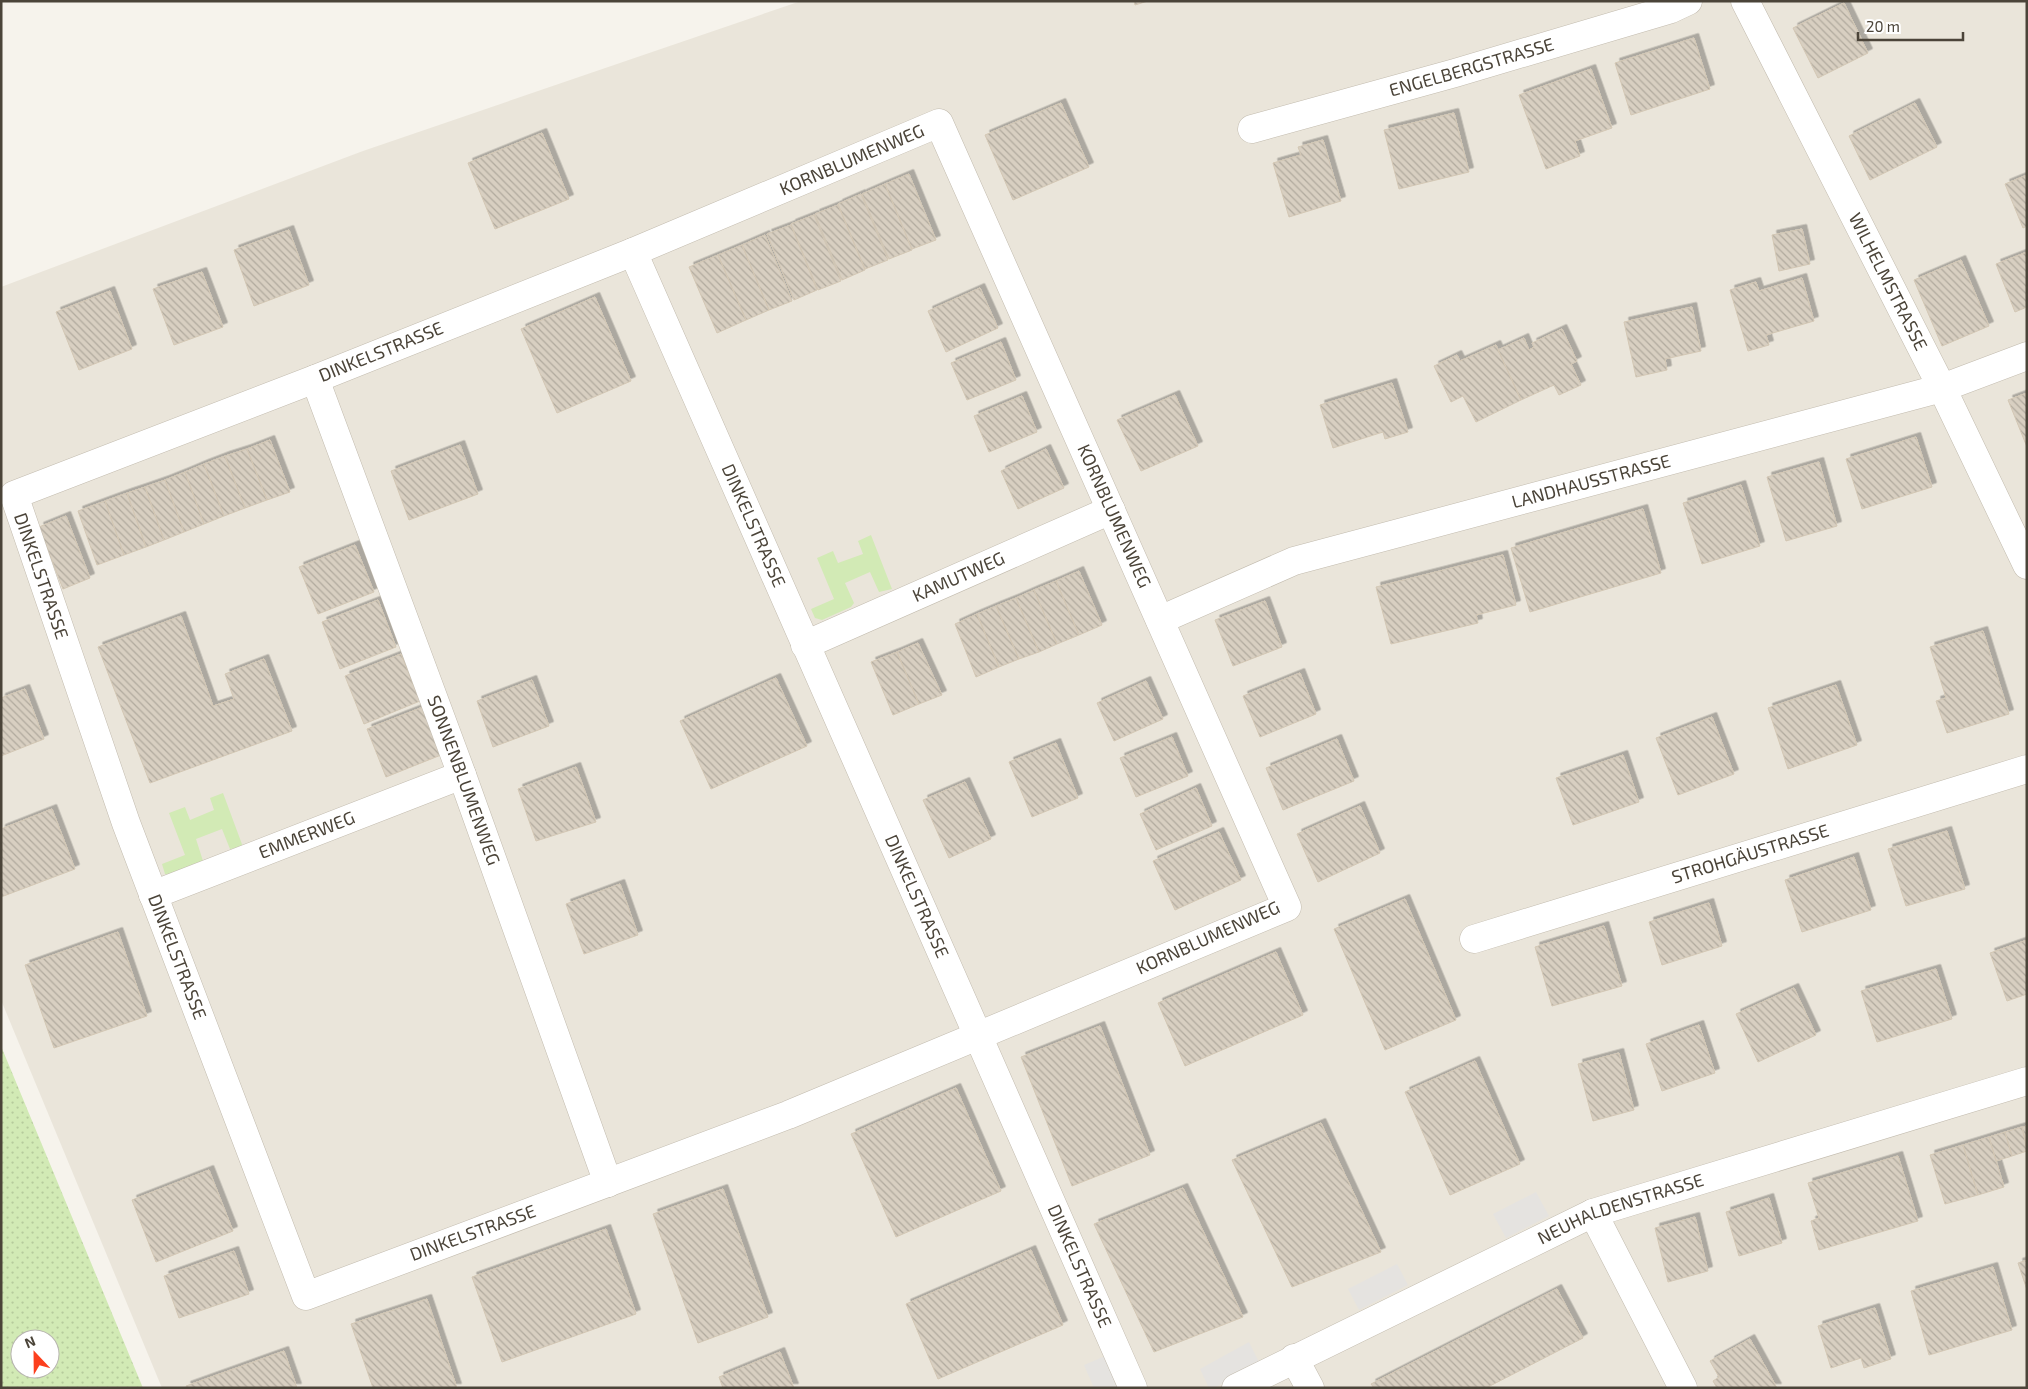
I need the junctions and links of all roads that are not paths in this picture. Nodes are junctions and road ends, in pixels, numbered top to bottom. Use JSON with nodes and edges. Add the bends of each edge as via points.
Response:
{"nodes":[{"id":1,"x":1688,"y":1,"type":"edge"},
{"id":2,"x":1745,"y":1,"type":"edge"},
{"id":3,"x":1252,"y":129,"type":"dead end"},
{"id":4,"x":633,"y":252,"type":"junction"},
{"id":5,"x":2027,"y":356,"type":"edge"},
{"id":6,"x":315,"y":378,"type":"junction"},
{"id":7,"x":1942,"y":388,"type":"junction"},
{"id":8,"x":1112,"y":510,"type":"junction"},
{"id":9,"x":2027,"y":565,"type":"edge"},
{"id":10,"x":1160,"y":620,"type":"junction"},
{"id":11,"x":805,"y":644,"type":"junction"},
{"id":12,"x":2027,"y":769,"type":"edge"},
{"id":13,"x":462,"y":775,"type":"junction"},
{"id":14,"x":153,"y":896,"type":"junction"},
{"id":15,"x":1474,"y":939,"type":"dead end"},
{"id":16,"x":977,"y":1035,"type":"junction"},
{"id":17,"x":2027,"y":1081,"type":"edge"},
{"id":18,"x":608,"y":1183,"type":"junction"},
{"id":19,"x":1593,"y":1213,"type":"junction"},
{"id":20,"x":1294,"y":1358,"type":"junction"},
{"id":21,"x":1133,"y":1388,"type":"edge"},
{"id":22,"x":1236,"y":1388,"type":"edge"},
{"id":23,"x":1310,"y":1388,"type":"edge"},
{"id":24,"x":1683,"y":1388,"type":"edge"}],
"edges":[{"from":1,"to":3,"type":"street","name":"ENGELBERGSTRASSE","via":[[1671,9],[1456,73]]},
{"from":2,"to":7,"type":"street","name":"WILHELMSTRASSE"},
{"from":4,"to":6,"type":"street","name":"DINKELSTRASSE"},
{"from":4,"to":8,"type":"street","name":"KORNBLUMENWEG","via":[[939,123]]},
{"from":4,"to":11,"type":"street","name":"DINKELSTRASSE"},
{"from":5,"to":7,"type":"street","name":"LANDHAUSSTRASSE"},
{"from":6,"to":13,"type":"street","name":"SONNENBLUMENWEG"},
{"from":6,"to":14,"type":"street","name":"DINKELSTRASSE","via":[[14,495]]},
{"from":7,"to":9,"type":"street","name":"WILHELMSTRASSE"},
{"from":7,"to":10,"type":"street","name":"LANDHAUSSTRASSE","via":[[1294,561]]},
{"from":8,"to":10,"type":"street","name":"KORNBLUMENWEG"},
{"from":8,"to":11,"type":"street","name":"KAMUTWEG"},
{"from":10,"to":16,"type":"street","name":"KORNBLUMENWEG","via":[[1287,907]]},
{"from":11,"to":16,"type":"street","name":"DINKELSTRASSE"},
{"from":12,"to":15,"type":"street","name":"STROHGÄUSTRASSE"},
{"from":13,"to":14,"type":"street","name":"EMMERWEG"},
{"from":13,"to":18,"type":"street","name":"SONNENBLUMENWEG"},
{"from":14,"to":18,"type":"street","name":"DINKELSTRASSE","via":[[306,1296]]},
{"from":16,"to":18,"type":"street","name":"DINKELSTRASSE","via":[[788,1115]]},
{"from":16,"to":21,"type":"street","name":"DINKELSTRASSE"},
{"from":17,"to":19,"type":"street","name":"NEUHALDENSTRASSE"},
{"from":19,"to":20,"type":"street","name":"NEUHALDENSTRASSE"},
{"from":19,"to":24,"type":"street"},
{"from":20,"to":22,"type":"street","name":"NEUHALDENSTRASSE"},
{"from":20,"to":23,"type":"street"}]}
